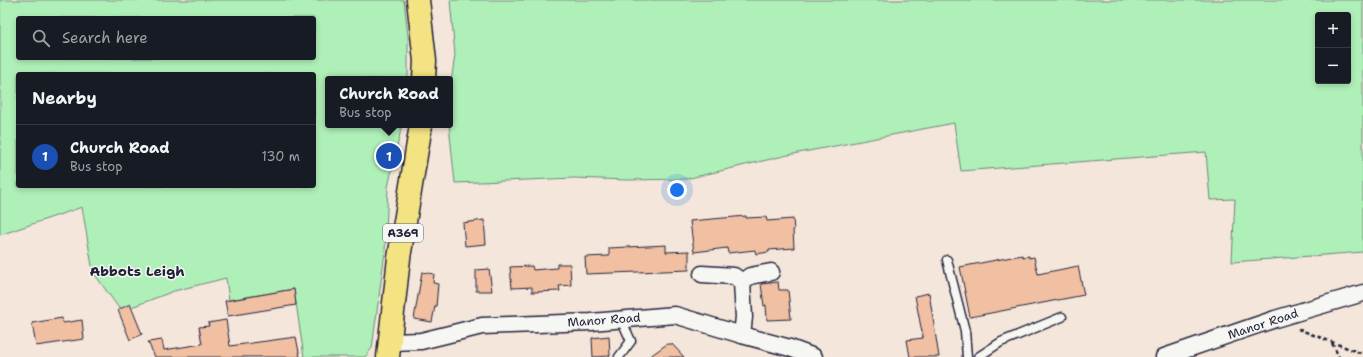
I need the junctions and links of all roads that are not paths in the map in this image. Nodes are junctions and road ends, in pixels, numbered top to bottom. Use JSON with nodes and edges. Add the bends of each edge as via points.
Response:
{"nodes":[{"id":1,"x":418,"y":0,"type":"edge"},
{"id":2,"x":424,"y":76,"type":"edge"},
{"id":3,"x":421,"y":128,"type":"edge"},
{"id":4,"x":947,"y":260,"type":"dead end"},
{"id":5,"x":771,"y":272,"type":"dead end"},
{"id":6,"x":702,"y":274,"type":"dead end"},
{"id":7,"x":742,"y":282,"type":"junction"},
{"id":8,"x":1363,"y":293,"type":"edge"},
{"id":9,"x":1062,"y":317,"type":"dead end"},
{"id":10,"x":622,"y":319,"type":"junction"},
{"id":11,"x":742,"y":335,"type":"junction"},
{"id":12,"x":389,"y":350,"type":"edge"},
{"id":13,"x":619,"y":357,"type":"edge"},
{"id":14,"x":814,"y":357,"type":"edge"},
{"id":15,"x":967,"y":357,"type":"edge"},
{"id":16,"x":978,"y":357,"type":"edge"},
{"id":17,"x":1164,"y":357,"type":"edge"}],
"edges":[{"from":1,"to":2,"type":"main road"},
{"from":3,"to":12,"type":"main road","number":"A369","via":[[399,258]]},
{"from":4,"to":15,"type":"lane","via":[[965,331]]},
{"from":5,"to":7,"type":"street","via":[[750,276]]},
{"from":6,"to":7,"type":"street","via":[[734,276]]},
{"from":7,"to":11,"type":"street"},
{"from":8,"to":17,"type":"street","name":"Manor Road","via":[[1275,319]]},
{"from":9,"to":16,"type":"lane","via":[[1001,342]]},
{"from":10,"to":11,"type":"street","name":"Manor Road","via":[[675,315]]},
{"from":10,"to":12,"type":"street","name":"Manor Road","via":[[482,326]]},
{"from":10,"to":13,"type":"lane","via":[[631,341]]},
{"from":11,"to":14,"type":"street","name":"Manor Road"}]}
